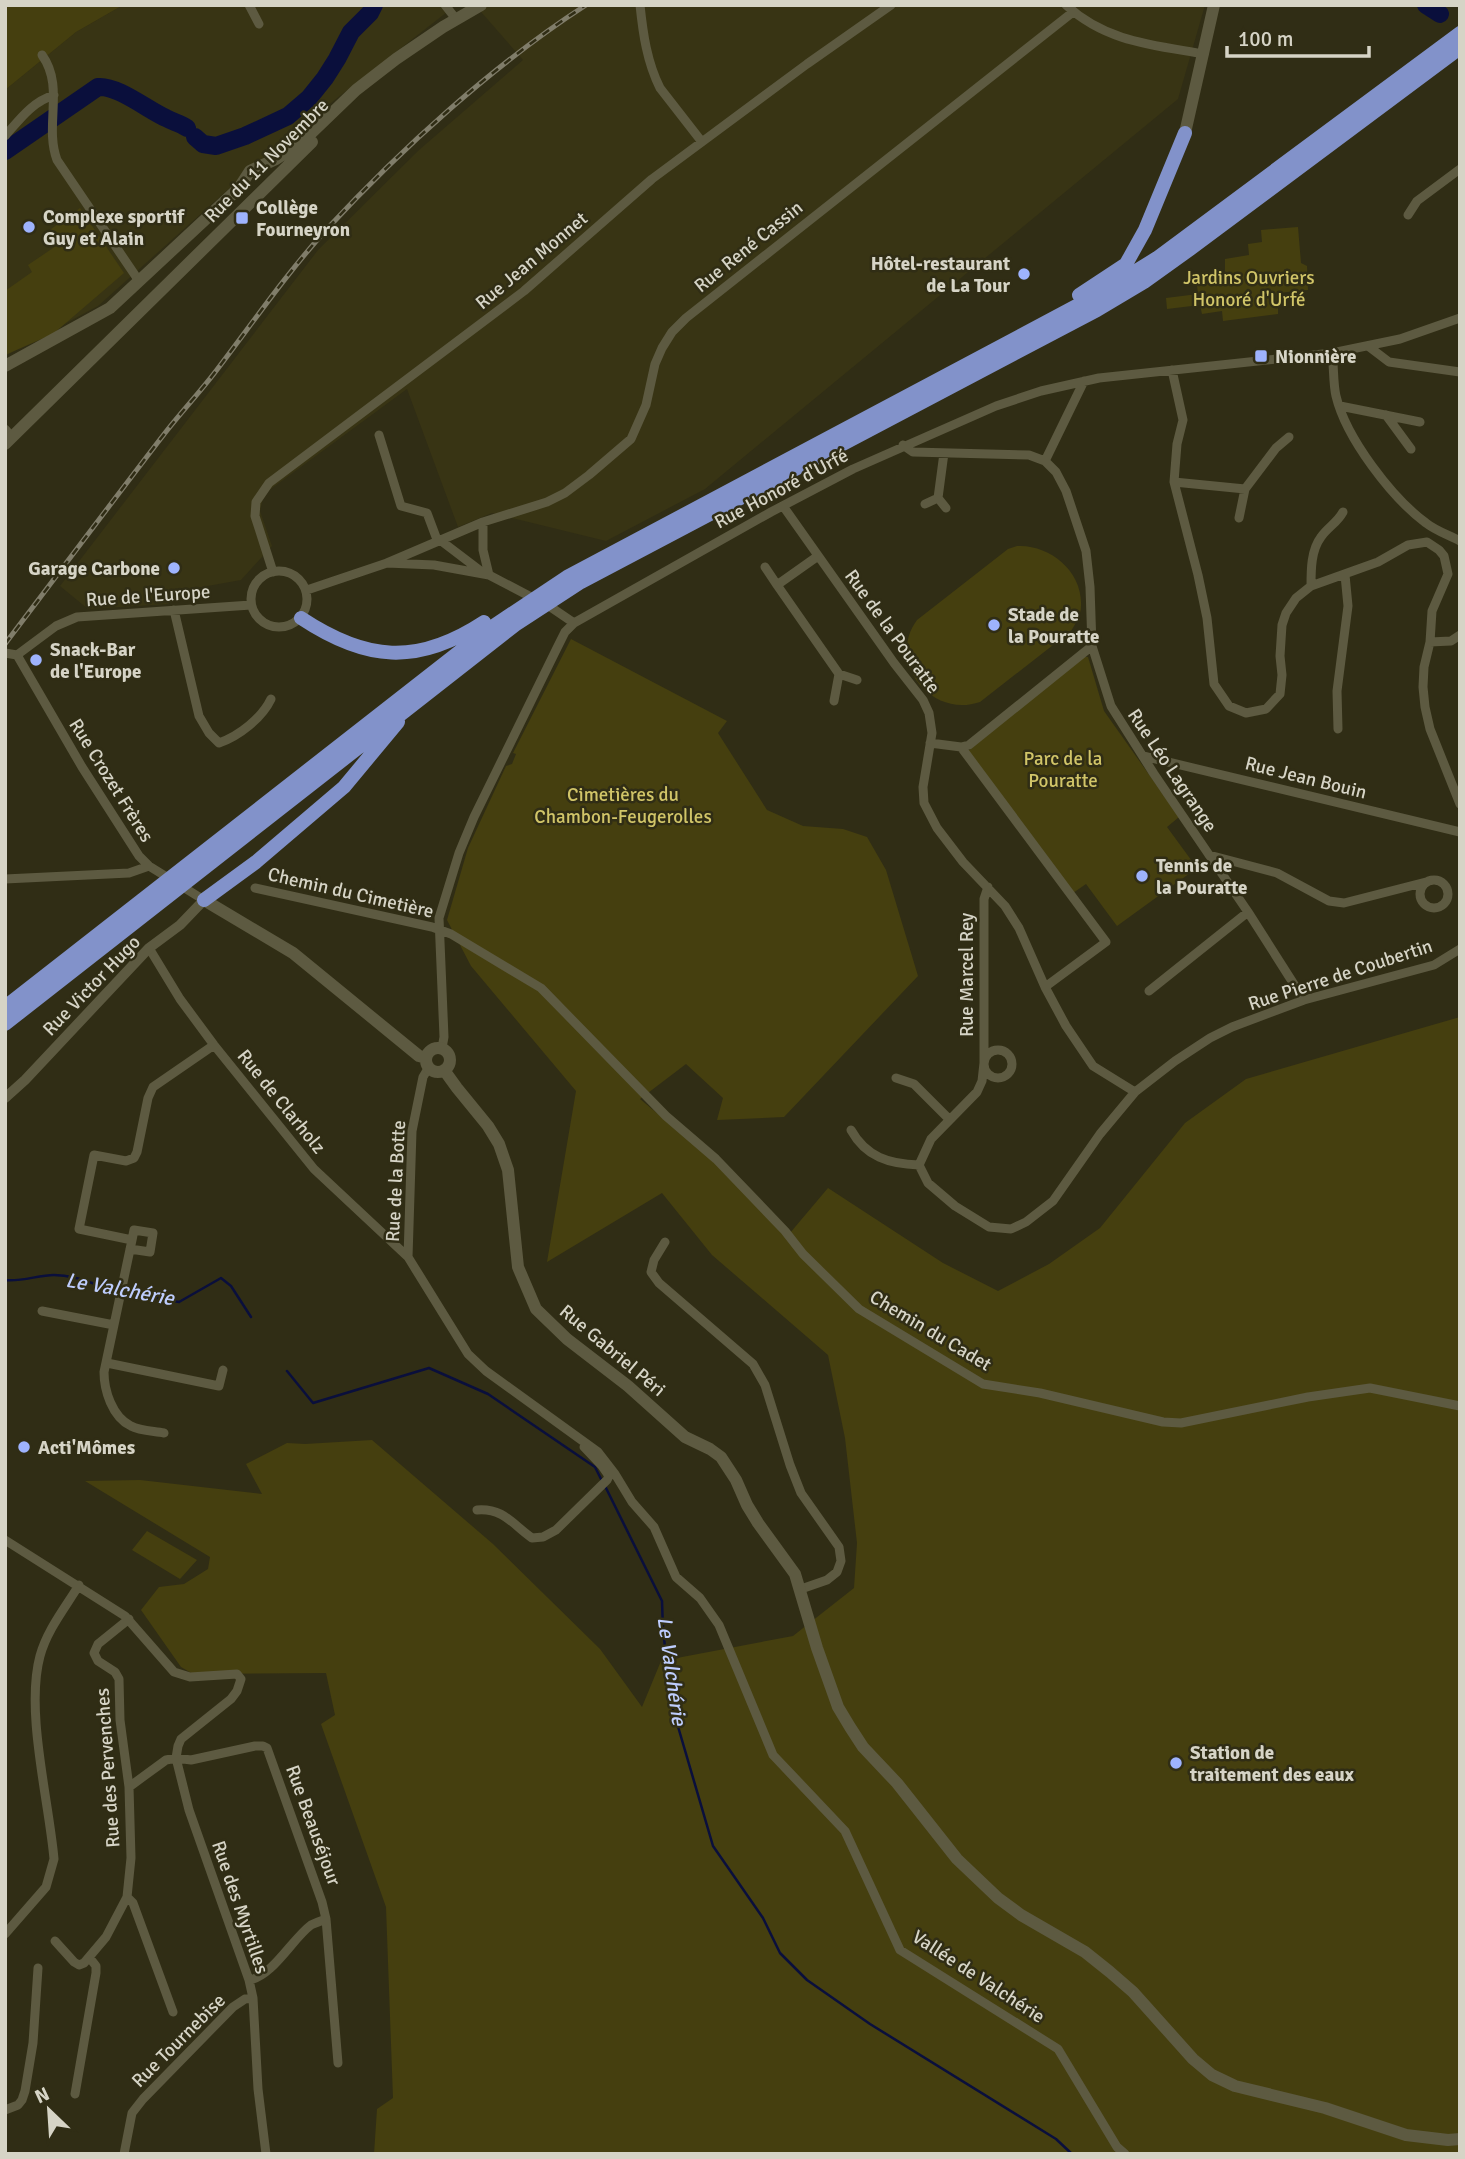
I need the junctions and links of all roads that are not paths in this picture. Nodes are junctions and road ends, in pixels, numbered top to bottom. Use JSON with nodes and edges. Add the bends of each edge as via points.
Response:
{"nodes":[{"id":1,"x":249,"y":5,"type":"edge"},
{"id":2,"x":445,"y":5,"type":"edge"},
{"id":3,"x":481,"y":5,"type":"edge"},
{"id":4,"x":640,"y":5,"type":"edge"},
{"id":5,"x":891,"y":5,"type":"edge"},
{"id":6,"x":1214,"y":5,"type":"edge"},
{"id":7,"x":1070,"y":8,"type":"edge"},
{"id":8,"x":456,"y":19,"type":"junction"},
{"id":9,"x":259,"y":24,"type":"dead end"},
{"id":10,"x":1460,"y":33,"type":"edge"},
{"id":11,"x":1460,"y":48,"type":"edge"},
{"id":12,"x":1204,"y":54,"type":"junction"},
{"id":13,"x":42,"y":55,"type":"dead end"},
{"id":14,"x":373,"y":78,"type":"junction"},
{"id":15,"x":54,"y":101,"type":"junction"},
{"id":16,"x":1185,"y":133,"type":"joint"},
{"id":17,"x":5,"y":136,"type":"edge"},
{"id":18,"x":702,"y":142,"type":"junction"},
{"id":19,"x":255,"y":168,"type":"junction"},
{"id":20,"x":1460,"y":169,"type":"edge"},
{"id":21,"x":267,"y":187,"type":"junction"},
{"id":22,"x":1408,"y":215,"type":"dead end"},
{"id":23,"x":139,"y":281,"type":"junction"},
{"id":24,"x":1460,"y":318,"type":"edge"},
{"id":25,"x":1368,"y":346,"type":"junction"},
{"id":26,"x":992,"y":351,"type":"junction"},
{"id":27,"x":1332,"y":353,"type":"junction"},
{"id":28,"x":5,"y":366,"type":"edge"},
{"id":29,"x":1172,"y":370,"type":"junction"},
{"id":30,"x":1460,"y":372,"type":"edge"},
{"id":31,"x":1084,"y":381,"type":"junction"},
{"id":32,"x":1340,"y":406,"type":"junction"},
{"id":33,"x":1386,"y":415,"type":"junction"},
{"id":34,"x":1420,"y":422,"type":"dead end"},
{"id":35,"x":379,"y":435,"type":"dead end"},
{"id":36,"x":7,"y":437,"type":"edge"},
{"id":37,"x":1289,"y":437,"type":"dead end"},
{"id":38,"x":903,"y":445,"type":"junction"},
{"id":39,"x":1411,"y":449,"type":"dead end"},
{"id":40,"x":944,"y":453,"type":"junction"},
{"id":41,"x":1045,"y":461,"type":"junction"},
{"id":42,"x":1174,"y":482,"type":"junction"},
{"id":43,"x":1245,"y":489,"type":"junction"},
{"id":44,"x":938,"y":498,"type":"junction"},
{"id":45,"x":925,"y":504,"type":"dead end"},
{"id":46,"x":783,"y":506,"type":"junction"},
{"id":47,"x":946,"y":508,"type":"dead end"},
{"id":48,"x":1343,"y":512,"type":"dead end"},
{"id":49,"x":1239,"y":518,"type":"dead end"},
{"id":50,"x":484,"y":522,"type":"junction"},
{"id":51,"x":441,"y":541,"type":"junction"},
{"id":52,"x":1460,"y":541,"type":"edge"},
{"id":53,"x":620,"y":548,"type":"junction"},
{"id":54,"x":818,"y":556,"type":"junction"},
{"id":55,"x":387,"y":563,"type":"junction"},
{"id":56,"x":765,"y":567,"type":"dead end"},
{"id":57,"x":273,"y":572,"type":"junction"},
{"id":58,"x":486,"y":574,"type":"junction"},
{"id":59,"x":1345,"y":575,"type":"junction"},
{"id":60,"x":777,"y":585,"type":"junction"},
{"id":61,"x":1311,"y":586,"type":"junction"},
{"id":62,"x":307,"y":590,"type":"junction"},
{"id":63,"x":251,"y":605,"type":"junction"},
{"id":64,"x":174,"y":610,"type":"junction"},
{"id":65,"x":302,"y":618,"type":"junction"},
{"id":66,"x":574,"y":623,"type":"junction"},
{"id":67,"x":1460,"y":635,"type":"edge"},
{"id":68,"x":1430,"y":642,"type":"junction"},
{"id":69,"x":1092,"y":646,"type":"junction"},
{"id":70,"x":6,"y":653,"type":"edge"},
{"id":71,"x":17,"y":655,"type":"junction"},
{"id":72,"x":839,"y":674,"type":"junction"},
{"id":73,"x":857,"y":680,"type":"dead end"},
{"id":74,"x":271,"y":699,"type":"dead end"},
{"id":75,"x":419,"y":699,"type":"junction"},
{"id":76,"x":834,"y":701,"type":"dead end"},
{"id":77,"x":1338,"y":729,"type":"dead end"},
{"id":78,"x":930,"y":743,"type":"junction"},
{"id":79,"x":961,"y":747,"type":"junction"},
{"id":80,"x":1143,"y":756,"type":"junction"},
{"id":81,"x":1460,"y":804,"type":"edge"},
{"id":82,"x":1460,"y":832,"type":"edge"},
{"id":83,"x":1209,"y":855,"type":"junction"},
{"id":84,"x":149,"y":866,"type":"junction"},
{"id":85,"x":5,"y":879,"type":"edge"},
{"id":86,"x":1426,"y":882,"type":"dead end"},
{"id":87,"x":988,"y":887,"type":"junction"},
{"id":88,"x":255,"y":888,"type":"dead end"},
{"id":89,"x":199,"y":897,"type":"junction"},
{"id":90,"x":1248,"y":912,"type":"junction"},
{"id":91,"x":439,"y":931,"type":"junction"},
{"id":92,"x":149,"y":948,"type":"junction"},
{"id":93,"x":1460,"y":949,"type":"edge"},
{"id":94,"x":1045,"y":987,"type":"junction"},
{"id":95,"x":1149,"y":991,"type":"dead end"},
{"id":96,"x":1304,"y":1000,"type":"junction"},
{"id":97,"x":5,"y":1007,"type":"edge"},
{"id":98,"x":5,"y":1024,"type":"edge"},
{"id":99,"x":214,"y":1045,"type":"junction"},
{"id":100,"x":442,"y":1048,"type":"junction"},
{"id":101,"x":428,"y":1062,"type":"junction"},
{"id":102,"x":444,"y":1070,"type":"junction"},
{"id":103,"x":896,"y":1078,"type":"dead end"},
{"id":104,"x":1135,"y":1092,"type":"junction"},
{"id":105,"x":5,"y":1098,"type":"edge"},
{"id":106,"x":949,"y":1119,"type":"junction"},
{"id":107,"x":851,"y":1130,"type":"dead end"},
{"id":108,"x":919,"y":1165,"type":"junction"},
{"id":109,"x":665,"y":1242,"type":"dead end"},
{"id":110,"x":408,"y":1257,"type":"junction"},
{"id":111,"x":42,"y":1311,"type":"dead end"},
{"id":112,"x":114,"y":1325,"type":"junction"},
{"id":113,"x":107,"y":1363,"type":"junction"},
{"id":114,"x":223,"y":1370,"type":"dead end"},
{"id":115,"x":1460,"y":1406,"type":"edge"},
{"id":116,"x":570,"y":1432,"type":"junction"},
{"id":117,"x":164,"y":1433,"type":"dead end"},
{"id":118,"x":477,"y":1510,"type":"dead end"},
{"id":119,"x":5,"y":1541,"type":"edge"},
{"id":120,"x":79,"y":1585,"type":"junction"},
{"id":121,"x":801,"y":1589,"type":"junction"},
{"id":122,"x":129,"y":1619,"type":"junction"},
{"id":123,"x":176,"y":1758,"type":"junction"},
{"id":124,"x":129,"y":1787,"type":"junction"},
{"id":125,"x":127,"y":1896,"type":"junction"},
{"id":126,"x":326,"y":1919,"type":"junction"},
{"id":127,"x":5,"y":1934,"type":"edge"},
{"id":128,"x":55,"y":1941,"type":"dead end"},
{"id":129,"x":89,"y":1958,"type":"junction"},
{"id":130,"x":38,"y":1968,"type":"dead end"},
{"id":131,"x":249,"y":1980,"type":"junction"},
{"id":132,"x":253,"y":1998,"type":"junction"},
{"id":133,"x":173,"y":2012,"type":"dead end"},
{"id":134,"x":338,"y":2063,"type":"dead end"},
{"id":135,"x":75,"y":2094,"type":"dead end"},
{"id":136,"x":5,"y":2110,"type":"edge"},
{"id":137,"x":1460,"y":2139,"type":"edge"},
{"id":138,"x":124,"y":2154,"type":"edge"},
{"id":139,"x":266,"y":2154,"type":"edge"},
{"id":140,"x":1125,"y":2154,"type":"edge"}],
"edges":[{"from":1,"to":9,"type":"street"},
{"from":2,"to":8,"type":"street"},
{"from":3,"to":8,"type":"main road"},
{"from":4,"to":18,"type":"street","via":[[655,78]]},
{"from":5,"to":18,"type":"street","name":"Rue Jean Monnet"},
{"from":6,"to":12,"type":"main road"},
{"from":7,"to":12,"type":"street","via":[[1099,30]]},
{"from":7,"to":50,"type":"street","name":"Rue René Cassin","via":[[686,318],[662,348],[631,439],[565,493]]},
{"from":8,"to":14,"type":"main road"},
{"from":10,"to":26,"type":"highway","via":[[1157,258]]},
{"from":11,"to":75,"type":"highway","via":[[1143,282],[581,582],[515,625]]},
{"from":12,"to":16,"type":"main road"},
{"from":13,"to":15,"type":"street","via":[[52,76]]},
{"from":14,"to":19,"type":"main road","via":[[302,142]]},
{"from":14,"to":21,"type":"main road","name":"Rue du 11 Novembre"},
{"from":15,"to":17,"type":"street","via":[[38,101]]},
{"from":15,"to":23,"type":"street","via":[[57,160]]},
{"from":16,"to":26,"type":"highway","via":[[1126,264]]},
{"from":18,"to":57,"type":"street","name":"Rue Jean Monnet","via":[[652,179],[524,291],[269,482],[255,516]]},
{"from":19,"to":21,"type":"main road","via":[[267,177]]},
{"from":19,"to":23,"type":"main road"},
{"from":20,"to":22,"type":"street","via":[[1417,201]]},
{"from":21,"to":36,"type":"main road","name":"Rue du 11 Novembre"},
{"from":23,"to":28,"type":"main road","via":[[110,308]]},
{"from":24,"to":25,"type":"street","name":"Rue Honoré d'Urfé"},
{"from":25,"to":27,"type":"street","name":"Rue Honoré d'Urfé"},
{"from":25,"to":30,"type":"street","via":[[1389,362]]},
{"from":26,"to":53,"type":"highway"},
{"from":27,"to":29,"type":"street","name":"Rue Honoré d'Urfé"},
{"from":27,"to":32,"type":"street"},
{"from":29,"to":31,"type":"street","name":"Rue Honoré d'Urfé"},
{"from":29,"to":42,"type":"street","via":[[1183,420]]},
{"from":31,"to":38,"type":"street","name":"Rue Honoré d'Urfé","via":[[996,406]]},
{"from":31,"to":41,"type":"street"},
{"from":32,"to":33,"type":"street"},
{"from":32,"to":52,"type":"street","via":[[1358,444],[1395,495],[1429,525]]},
{"from":33,"to":34,"type":"street"},
{"from":33,"to":39,"type":"street"},
{"from":35,"to":51,"type":"street","via":[[401,506],[427,513]]},
{"from":37,"to":43,"type":"street"},
{"from":38,"to":40,"type":"street","via":[[913,452]]},
{"from":38,"to":46,"type":"street","name":"Rue Honoré d'Urfé"},
{"from":40,"to":41,"type":"street","via":[[1010,453]]},
{"from":40,"to":44,"type":"street"},
{"from":41,"to":69,"type":"street","name":"Rue Léo Lagrange","via":[[1066,491],[1086,551]]},
{"from":42,"to":43,"type":"street"},
{"from":42,"to":61,"type":"street","via":[[1207,618],[1214,684],[1229,706],[1245,713],[1266,709],[1280,694],[1282,625],[1296,598]]},
{"from":43,"to":49,"type":"street"},
{"from":44,"to":45,"type":"street"},
{"from":44,"to":47,"type":"street"},
{"from":46,"to":54,"type":"street","name":"Rue de la Pouratte"},
{"from":46,"to":66,"type":"street","name":"Rue Honoré d'Urfé"},
{"from":48,"to":61,"type":"street","via":[[1320,537],[1311,564]]},
{"from":50,"to":51,"type":"street","name":"Rue René Cassin"},
{"from":50,"to":58,"type":"street"},
{"from":51,"to":55,"type":"street"},
{"from":51,"to":58,"type":"street"},
{"from":53,"to":65,"type":"highway","via":[[546,581],[472,630],[426,650],[384,653],[363,649]]},
{"from":53,"to":97,"type":"highway","via":[[567,576],[486,631]]},
{"from":54,"to":60,"type":"street"},
{"from":54,"to":78,"type":"street","name":"Rue de la Pouratte","via":[[923,701],[931,723]]},
{"from":55,"to":58,"type":"street"},
{"from":55,"to":62,"type":"street"},
{"from":56,"to":60,"type":"street"},
{"from":57,"to":62,"type":"street","via":[[290,573]]},
{"from":57,"to":63,"type":"street","via":[[256,584]]},
{"from":58,"to":66,"type":"street"},
{"from":59,"to":61,"type":"street"},
{"from":59,"to":68,"type":"street","via":[[1417,542],[1439,550],[1448,574],[1432,611]]},
{"from":59,"to":77,"type":"street","via":[[1349,606],[1337,691]]},
{"from":60,"to":72,"type":"street"},
{"from":62,"to":65,"type":"street"},
{"from":63,"to":64,"type":"street","name":"Rue de l'Europe"},
{"from":63,"to":65,"type":"street","via":[[260,621],[277,628]]},
{"from":64,"to":71,"type":"street","name":"Rue de l'Europe","via":[[77,617],[56,626]]},
{"from":64,"to":74,"type":"street","via":[[199,716],[219,743],[266,711]]},
{"from":66,"to":91,"type":"street","name":"Rue Honoré d'Urfé","via":[[565,632],[474,817],[439,918]]},
{"from":67,"to":68,"type":"street","via":[[1451,642]]},
{"from":68,"to":81,"type":"street","via":[[1424,667],[1425,707]]},
{"from":69,"to":79,"type":"street"},
{"from":69,"to":80,"type":"street","name":"Rue Léo Lagrange","via":[[1111,706]]},
{"from":70,"to":71,"type":"street"},
{"from":71,"to":84,"type":"street","name":"Rue Crozet Frères","via":[[106,807]]},
{"from":72,"to":73,"type":"street"},
{"from":72,"to":76,"type":"street"},
{"from":75,"to":89,"type":"highway","via":[[344,787],[256,862]]},
{"from":75,"to":98,"type":"highway"},
{"from":78,"to":79,"type":"street"},
{"from":78,"to":87,"type":"street","name":"Rue de la Pouratte","via":[[924,803],[945,840]]},
{"from":79,"to":94,"type":"street","via":[[1106,942]]},
{"from":80,"to":82,"type":"street","name":"Rue Jean Bouin"},
{"from":80,"to":83,"type":"street","name":"Rue Léo Lagrange"},
{"from":83,"to":86,"type":"street","via":[[1277,873],[1329,901],[1344,903]]},
{"from":83,"to":90,"type":"street","name":"Rue Léo Lagrange"},
{"from":84,"to":85,"type":"street","via":[[129,873]]},
{"from":84,"to":89,"type":"street","name":"Rue Crozet Frères"},
{"from":87,"to":94,"type":"street","name":"Rue de la Pouratte","via":[[1019,929]]},
{"from":87,"to":106,"type":"street","name":"Rue Marcel Rey","via":[[984,899],[982,1081]]},
{"from":88,"to":91,"type":"street","name":"Chemin du Cimetière"},
{"from":89,"to":92,"type":"street","name":"Rue Victor Hugo","via":[[180,925]]},
{"from":89,"to":101,"type":"main road","via":[[293,953]]},
{"from":90,"to":95,"type":"street"},
{"from":90,"to":96,"type":"street","name":"Rue Léo Lagrange"},
{"from":91,"to":100,"type":"street","name":"Rue Honoré d'Urfé"},
{"from":91,"to":115,"type":"street","name":"Chemin du Cadet","via":[[541,988],[666,1116],[716,1159],[859,1309],[983,1384],[1181,1423],[1370,1388]]},
{"from":92,"to":99,"type":"street","name":"Rue de Clarholz"},
{"from":92,"to":105,"type":"street","name":"Rue Victor Hugo"},
{"from":93,"to":96,"type":"street","name":"Rue Pierre de Coubertin","via":[[1434,965]]},
{"from":94,"to":104,"type":"street","name":"Rue de la Pouratte","via":[[1093,1066]]},
{"from":96,"to":104,"type":"street","name":"Rue Pierre de Coubertin","via":[[1210,1038]]},
{"from":99,"to":110,"type":"street","name":"Rue de Clarholz","via":[[314,1169]]},
{"from":99,"to":112,"type":"street","via":[[153,1087],[134,1158],[94,1156],[79,1229],[131,1244]]},
{"from":100,"to":101,"type":"main road","via":[[432,1049]]},
{"from":100,"to":102,"type":"main road","via":[[450,1058]]},
{"from":101,"to":102,"type":"main road","via":[[438,1072]]},
{"from":101,"to":110,"type":"street","name":"Rue de la Botte","via":[[412,1131]]},
{"from":102,"to":121,"type":"main road","name":"Rue Gabriel Péri","via":[[499,1144],[508,1170],[518,1267],[536,1309],[685,1437],[721,1457]]},
{"from":103,"to":106,"type":"street","via":[[914,1084]]},
{"from":104,"to":108,"type":"street","name":"Rue Pierre de Coubertin","via":[[1053,1201],[1011,1229],[989,1227],[956,1206],[928,1183]]},
{"from":106,"to":108,"type":"street","name":"Rue Marcel Rey","via":[[931,1139]]},
{"from":107,"to":108,"type":"street","via":[[871,1153]]},
{"from":109,"to":121,"type":"street","via":[[650,1272],[753,1364],[765,1385],[801,1493],[839,1547],[837,1573]]},
{"from":110,"to":116,"type":"street","name":"Vallée de Valchérie","via":[[468,1354]]},
{"from":111,"to":112,"type":"street"},
{"from":112,"to":113,"type":"street"},
{"from":113,"to":114,"type":"street","via":[[219,1386]]},
{"from":113,"to":117,"type":"street","via":[[104,1386],[121,1419],[131,1427]]},
{"from":116,"to":118,"type":"street","via":[[609,1476],[556,1530],[532,1538],[507,1516]]},
{"from":116,"to":140,"type":"street","name":"Vallée de Valchérie","via":[[598,1452],[654,1527],[676,1577],[701,1598],[719,1625],[773,1755],[845,1831],[900,1950],[1058,2049]]},
{"from":119,"to":120,"type":"street"},
{"from":120,"to":122,"type":"street"},
{"from":120,"to":127,"type":"street","via":[[44,1644],[36,1685],[54,1859],[46,1886]]},
{"from":121,"to":137,"type":"main road","name":"Rue Gabriel Péri","via":[[817,1648],[850,1727],[957,1859],[998,1898],[1110,1972],[1212,2075],[1235,2086],[1325,2108],[1406,2135]]},
{"from":122,"to":123,"type":"street","via":[[174,1672],[190,1677],[237,1674],[241,1679],[231,1699],[181,1739]]},
{"from":122,"to":124,"type":"street","name":"Rue des Pervenches","via":[[98,1644],[94,1653],[118,1676]]},
{"from":123,"to":124,"type":"street","name":"Rue Beauséjour","via":[[166,1760]]},
{"from":123,"to":126,"type":"street","name":"Rue Beauséjour","via":[[191,1760],[260,1745],[267,1748]]},
{"from":123,"to":131,"type":"street","name":"Rue des Myrtilles","via":[[192,1822]]},
{"from":124,"to":125,"type":"street","name":"Rue des Pervenches"},
{"from":125,"to":129,"type":"street","name":"Rue des Pervenches","via":[[106,1937]]},
{"from":125,"to":133,"type":"street"},
{"from":126,"to":131,"type":"street","via":[[312,1925],[266,1971]]},
{"from":126,"to":134,"type":"street","name":"Rue Beauséjour"},
{"from":128,"to":129,"type":"street","via":[[76,1964]]},
{"from":129,"to":135,"type":"street","via":[[96,1973]]},
{"from":130,"to":136,"type":"street","via":[[25,2091],[18,2105]]},
{"from":131,"to":132,"type":"street","name":"Rue des Myrtilles"},
{"from":132,"to":138,"type":"street","name":"Rue Tournebise","via":[[233,2007],[143,2099],[132,2113]]},
{"from":132,"to":139,"type":"street","name":"Rue des Myrtilles"}]}
